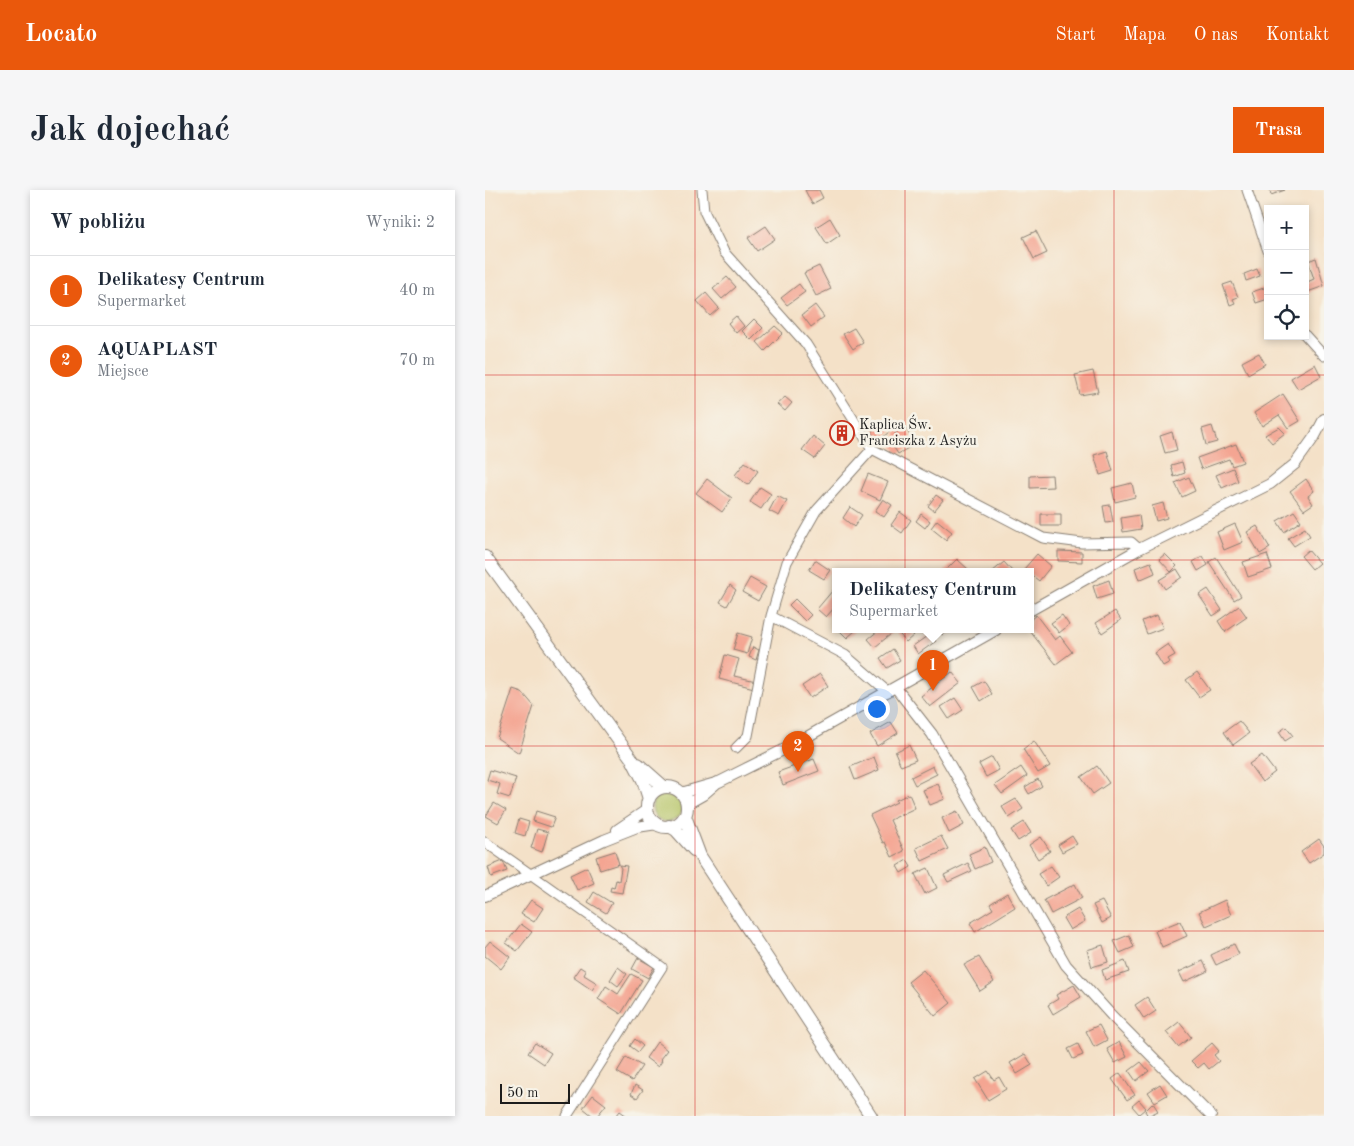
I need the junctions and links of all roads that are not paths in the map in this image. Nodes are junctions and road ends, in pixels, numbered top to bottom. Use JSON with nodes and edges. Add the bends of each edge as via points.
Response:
{"nodes":[{"id":1,"x":702,"y":190,"type":"edge"},
{"id":2,"x":1247,"y":190,"type":"edge"},
{"id":3,"x":1268,"y":250,"type":"edge"},
{"id":4,"x":1309,"y":339,"type":"edge"},
{"id":5,"x":1324,"y":356,"type":"edge"},
{"id":6,"x":1324,"y":419,"type":"edge"},
{"id":7,"x":872,"y":449,"type":"junction"},
{"id":8,"x":1139,"y":549,"type":"junction"},
{"id":9,"x":485,"y":557,"type":"edge"},
{"id":10,"x":1034,"y":608,"type":"edge"},
{"id":11,"x":771,"y":616,"type":"junction"},
{"id":12,"x":991,"y":633,"type":"edge"},
{"id":13,"x":892,"y":690,"type":"junction"},
{"id":14,"x":736,"y":748,"type":"dead end"},
{"id":15,"x":632,"y":759,"type":"junction"},
{"id":16,"x":663,"y":787,"type":"junction"},
{"id":17,"x":648,"y":804,"type":"junction"},
{"id":18,"x":684,"y":804,"type":"junction"},
{"id":19,"x":663,"y":825,"type":"junction"},
{"id":20,"x":604,"y":840,"type":"junction"},
{"id":21,"x":485,"y":842,"type":"edge"},
{"id":22,"x":700,"y":856,"type":"junction"},
{"id":23,"x":528,"y":874,"type":"junction"},
{"id":24,"x":485,"y":896,"type":"edge"},
{"id":25,"x":567,"y":1116,"type":"edge"},
{"id":26,"x":871,"y":1116,"type":"edge"},
{"id":27,"x":1211,"y":1116,"type":"edge"}],
"edges":[{"from":1,"to":7,"type":"street","via":[[704,211],[724,252],[806,344]]},
{"from":2,"to":3,"type":"street"},
{"from":4,"to":5,"type":"street"},
{"from":6,"to":8,"type":"street","via":[[1300,457],[1270,484]]},
{"from":7,"to":8,"type":"street","via":[[1043,538],[1131,542]]},
{"from":7,"to":11,"type":"street","via":[[816,511],[787,562]]},
{"from":8,"to":10,"type":"street"},
{"from":9,"to":15,"type":"main road"},
{"from":11,"to":13,"type":"street","via":[[845,654]]},
{"from":11,"to":14,"type":"street","via":[[748,736]]},
{"from":12,"to":13,"type":"street"},
{"from":13,"to":18,"type":"street"},
{"from":13,"to":27,"type":"street","via":[[932,734],[1066,965]]},
{"from":15,"to":16,"type":"main road"},
{"from":15,"to":17,"type":"main road","via":[[647,791]]},
{"from":16,"to":17,"type":"main road","via":[[657,789]]},
{"from":16,"to":18,"type":"main road","via":[[676,789]]},
{"from":17,"to":19,"type":"main road","via":[[649,815]]},
{"from":17,"to":20,"type":"street"},
{"from":18,"to":19,"type":"main road","via":[[675,825]]},
{"from":18,"to":22,"type":"main road"},
{"from":19,"to":20,"type":"street","via":[[637,827]]},
{"from":19,"to":22,"type":"main road","via":[[675,830]]},
{"from":20,"to":23,"type":"street"},
{"from":21,"to":23,"type":"street"},
{"from":22,"to":26,"type":"main road"},
{"from":23,"to":24,"type":"street"},
{"from":23,"to":25,"type":"street","via":[[609,927],[662,967]]}]}
